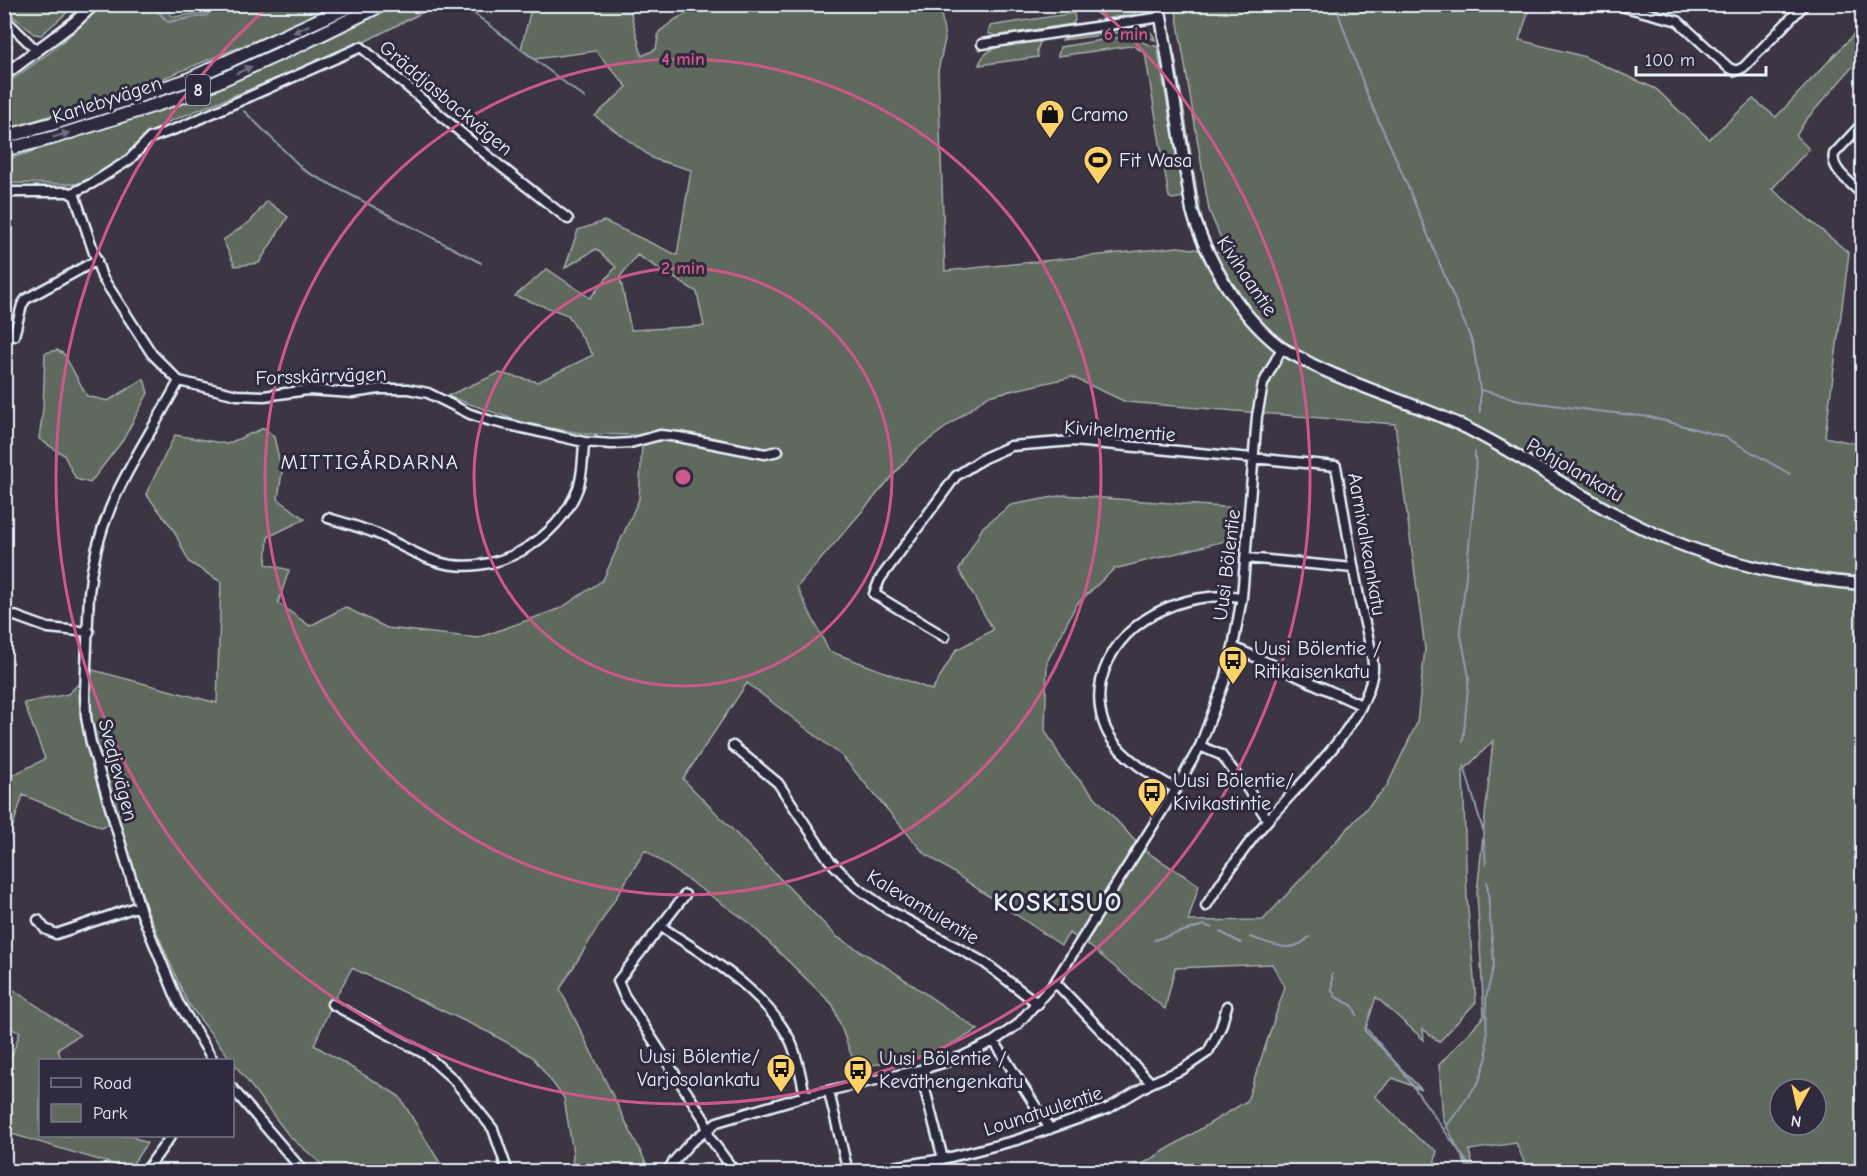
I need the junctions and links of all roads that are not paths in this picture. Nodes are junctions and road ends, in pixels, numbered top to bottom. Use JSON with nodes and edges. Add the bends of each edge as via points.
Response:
{"nodes":[{"id":1,"x":94,"y":4,"type":"edge"},
{"id":2,"x":354,"y":4,"type":"edge"},
{"id":3,"x":383,"y":4,"type":"edge"},
{"id":4,"x":1159,"y":4,"type":"edge"},
{"id":5,"x":1613,"y":4,"type":"edge"},
{"id":6,"x":1805,"y":4,"type":"edge"},
{"id":7,"x":1161,"y":17,"type":"junction"},
{"id":8,"x":4,"y":18,"type":"edge"},
{"id":9,"x":982,"y":44,"type":"dead end"},
{"id":10,"x":37,"y":51,"type":"junction"},
{"id":11,"x":4,"y":75,"type":"edge"},
{"id":12,"x":1863,"y":124,"type":"edge"},
{"id":13,"x":4,"y":137,"type":"edge"},
{"id":14,"x":4,"y":150,"type":"edge"},
{"id":15,"x":72,"y":193,"type":"junction"},
{"id":16,"x":4,"y":194,"type":"edge"},
{"id":17,"x":1863,"y":194,"type":"edge"},
{"id":18,"x":568,"y":219,"type":"dead end"},
{"id":19,"x":97,"y":261,"type":"junction"},
{"id":20,"x":14,"y":336,"type":"dead end"},
{"id":21,"x":1281,"y":348,"type":"junction"},
{"id":22,"x":179,"y":381,"type":"junction"},
{"id":23,"x":584,"y":442,"type":"junction"},
{"id":24,"x":778,"y":451,"type":"dead end"},
{"id":25,"x":1255,"y":458,"type":"junction"},
{"id":26,"x":328,"y":518,"type":"dead end"},
{"id":27,"x":1246,"y":558,"type":"junction"},
{"id":28,"x":1353,"y":568,"type":"junction"},
{"id":29,"x":1863,"y":584,"type":"edge"},
{"id":30,"x":1242,"y":597,"type":"junction"},
{"id":31,"x":4,"y":612,"type":"edge"},
{"id":32,"x":89,"y":632,"type":"junction"},
{"id":33,"x":945,"y":637,"type":"dead end"},
{"id":34,"x":1233,"y":647,"type":"junction"},
{"id":35,"x":1361,"y":705,"type":"junction"},
{"id":36,"x":733,"y":746,"type":"dead end"},
{"id":37,"x":1200,"y":746,"type":"junction"},
{"id":38,"x":1176,"y":789,"type":"junction"},
{"id":39,"x":1268,"y":820,"type":"junction"},
{"id":40,"x":685,"y":895,"type":"dead end"},
{"id":41,"x":139,"y":906,"type":"junction"},
{"id":42,"x":1206,"y":906,"type":"dead end"},
{"id":43,"x":38,"y":920,"type":"dead end"},
{"id":44,"x":660,"y":926,"type":"junction"},
{"id":45,"x":1055,"y":982,"type":"junction"},
{"id":46,"x":332,"y":1004,"type":"dead end"},
{"id":47,"x":1038,"y":1004,"type":"junction"},
{"id":48,"x":1227,"y":1006,"type":"dead end"},
{"id":49,"x":994,"y":1041,"type":"junction"},
{"id":50,"x":212,"y":1059,"type":"edge"},
{"id":51,"x":920,"y":1070,"type":"junction"},
{"id":52,"x":1151,"y":1083,"type":"junction"},
{"id":53,"x":234,"y":1090,"type":"edge"},
{"id":54,"x":829,"y":1092,"type":"junction"},
{"id":55,"x":806,"y":1096,"type":"junction"},
{"id":56,"x":707,"y":1129,"type":"junction"},
{"id":57,"x":1050,"y":1129,"type":"junction"},
{"id":58,"x":170,"y":1137,"type":"edge"},
{"id":59,"x":943,"y":1159,"type":"junction"},
{"id":60,"x":145,"y":1172,"type":"edge"},
{"id":61,"x":304,"y":1172,"type":"edge"},
{"id":62,"x":508,"y":1172,"type":"edge"},
{"id":63,"x":667,"y":1172,"type":"edge"},
{"id":64,"x":735,"y":1172,"type":"edge"},
{"id":65,"x":848,"y":1172,"type":"edge"},
{"id":66,"x":862,"y":1172,"type":"edge"}],
"edges":[{"from":1,"to":10,"type":"main road"},
{"from":2,"to":13,"type":"highway","name":"Karlebyvägen","number":"8","one_way":true,"via":[[185,81]]},
{"from":14,"to":3,"type":"highway","name":"Karlebyvägen","number":"8","one_way":true,"via":[[190,94]]},
{"from":4,"to":7,"type":"main road","name":"Kivihaantie"},
{"from":5,"to":6,"type":"street","via":[[1678,21],[1736,71]]},
{"from":7,"to":9,"type":"street"},
{"from":7,"to":21,"type":"main road","name":"Kivihaantie","via":[[1192,211],[1201,238],[1216,269],[1243,308]]},
{"from":8,"to":10,"type":"street"},
{"from":10,"to":11,"type":"main road"},
{"from":12,"to":17,"type":"street","via":[[1834,154],[1833,160]]},
{"from":15,"to":16,"type":"street"},
{"from":15,"to":18,"type":"street","name":"Gräddjasbackvägen","via":[[129,160],[150,138],[361,47]]},
{"from":15,"to":19,"type":"street"},
{"from":19,"to":20,"type":"street","via":[[26,299]]},
{"from":19,"to":22,"type":"street","via":[[102,277],[140,337]]},
{"from":21,"to":25,"type":"street","name":"Uusi Bölentie","via":[[1263,384]]},
{"from":21,"to":29,"type":"main road","name":"Pohjolankatu","via":[[1329,373],[1455,423],[1617,515],[1662,536],[1770,570]]},
{"from":22,"to":23,"type":"street","name":"Forsskärrvägen","via":[[237,395],[264,396],[308,390],[352,393],[408,389],[428,393],[492,421]]},
{"from":22,"to":32,"type":"street","name":"Svedjevägen","via":[[130,464],[101,528],[91,574]]},
{"from":23,"to":24,"type":"street","name":"Forsskärrvägen","via":[[612,444],[660,435],[765,454]]},
{"from":23,"to":26,"type":"street","via":[[579,486],[569,506],[552,529],[503,560],[476,566],[438,562]]},
{"from":25,"to":27,"type":"street","name":"Uusi Bölentie"},
{"from":25,"to":28,"type":"street","name":"Aarnivalkeankatu","via":[[1336,466]]},
{"from":25,"to":33,"type":"street","name":"Kivihelmentie","via":[[1073,441],[1011,446],[984,458],[956,476],[880,579],[874,594]]},
{"from":27,"to":28,"type":"street"},
{"from":27,"to":30,"type":"street","name":"Uusi Bölentie"},
{"from":28,"to":35,"type":"street","name":"Aarnivalkeankatu","via":[[1373,667]]},
{"from":30,"to":34,"type":"street","name":"Uusi Bölentie"},
{"from":30,"to":38,"type":"street","via":[[1180,603],[1153,614],[1114,649],[1104,669],[1100,711],[1109,735],[1127,757]]},
{"from":31,"to":32,"type":"street","via":[[48,628]]},
{"from":32,"to":41,"type":"street","name":"Svedjevägen","via":[[86,717]]},
{"from":34,"to":35,"type":"street"},
{"from":34,"to":37,"type":"street","name":"Uusi Bölentie"},
{"from":35,"to":39,"type":"street","name":"Aarnivalkeankatu","via":[[1313,771]]},
{"from":36,"to":47,"type":"street","name":"Kalevantulentie","via":[[778,783],[829,860],[856,887],[887,909],[985,963]]},
{"from":37,"to":38,"type":"street","name":"Uusi Bölentie"},
{"from":37,"to":39,"type":"street","via":[[1221,755]]},
{"from":38,"to":45,"type":"street","name":"Uusi Bölentie"},
{"from":39,"to":42,"type":"street","name":"Aarnivalkeankatu","via":[[1236,858]]},
{"from":40,"to":44,"type":"street"},
{"from":41,"to":43,"type":"street","via":[[56,934]]},
{"from":41,"to":50,"type":"street","name":"Svedjevägen","via":[[178,1002]]},
{"from":44,"to":55,"type":"street","via":[[729,972],[763,1001],[790,1040]]},
{"from":44,"to":56,"type":"street","via":[[618,981]]},
{"from":45,"to":47,"type":"street","name":"Uusi Bölentie"},
{"from":45,"to":52,"type":"street"},
{"from":46,"to":62,"type":"street","via":[[425,1054],[453,1079],[493,1129]]},
{"from":47,"to":49,"type":"street","name":"Uusi Bölentie"},
{"from":48,"to":52,"type":"street","name":"Lounatuulentie","via":[[1208,1052]]},
{"from":49,"to":51,"type":"street","name":"Uusi Bölentie","via":[[961,1058]]},
{"from":49,"to":57,"type":"street"},
{"from":51,"to":54,"type":"street","name":"Uusi Bölentie"},
{"from":51,"to":59,"type":"street"},
{"from":52,"to":57,"type":"street","name":"Lounatuulentie","via":[[1109,1108]]},
{"from":53,"to":61,"type":"street"},
{"from":54,"to":55,"type":"street","name":"Uusi Bölentie"},
{"from":54,"to":65,"type":"street"},
{"from":55,"to":56,"type":"street","name":"Uusi Bölentie","via":[[734,1116]]},
{"from":56,"to":63,"type":"street","name":"Uusi Bölentie"},
{"from":56,"to":64,"type":"street"},
{"from":57,"to":59,"type":"street","name":"Lounatuulentie"},
{"from":58,"to":60,"type":"street"},
{"from":59,"to":66,"type":"street","name":"Lounatuulentie"}]}
